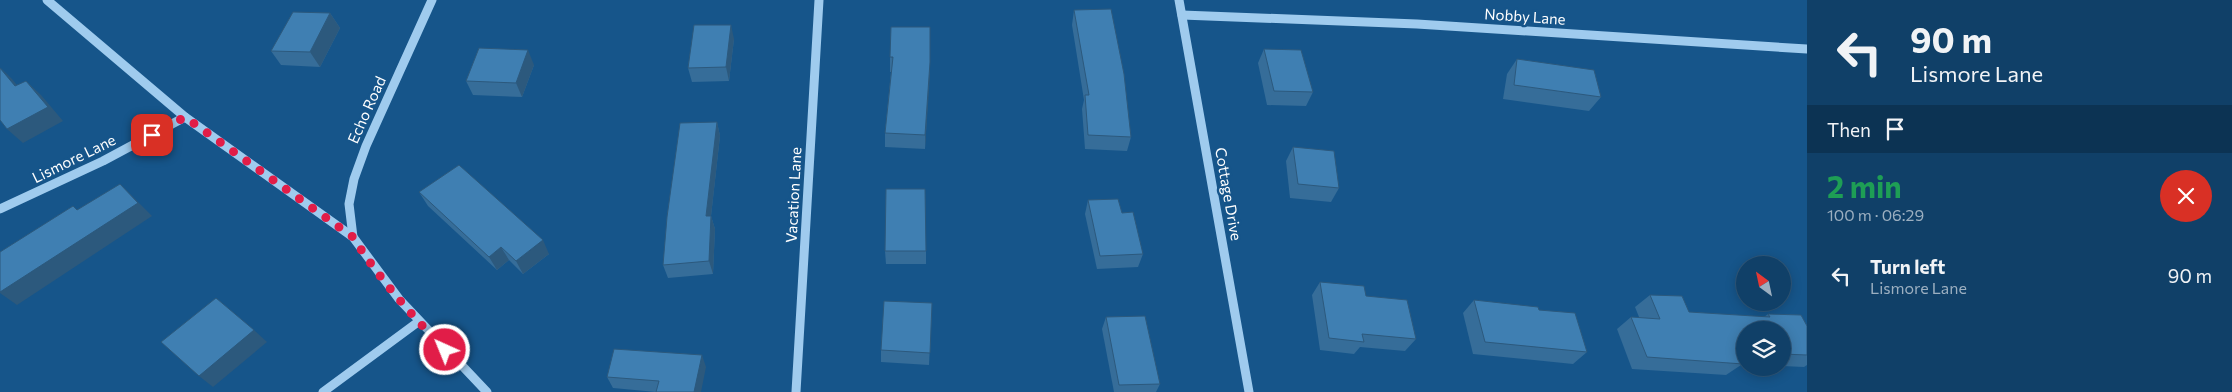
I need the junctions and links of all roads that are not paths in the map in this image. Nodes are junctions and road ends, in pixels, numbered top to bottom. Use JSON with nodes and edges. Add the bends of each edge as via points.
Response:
{"nodes":[{"id":1,"x":47,"y":0,"type":"edge"},
{"id":2,"x":432,"y":0,"type":"edge"},
{"id":3,"x":819,"y":0,"type":"edge"},
{"id":4,"x":1179,"y":0,"type":"edge"},
{"id":5,"x":1182,"y":15,"type":"junction"},
{"id":6,"x":1807,"y":50,"type":"edge"},
{"id":7,"x":185,"y":117,"type":"junction"},
{"id":8,"x":0,"y":209,"type":"edge"},
{"id":9,"x":353,"y":237,"type":"junction"},
{"id":10,"x":418,"y":322,"type":"junction"},
{"id":11,"x":323,"y":392,"type":"edge"},
{"id":12,"x":487,"y":392,"type":"edge"},
{"id":13,"x":796,"y":392,"type":"edge"},
{"id":14,"x":1249,"y":392,"type":"edge"}],
"edges":[{"from":1,"to":7,"type":"street"},
{"from":2,"to":9,"type":"street","name":"Echo Road","via":[[354,179],[349,204]]},
{"from":3,"to":13,"type":"street","name":"Vacation Lane"},
{"from":4,"to":5,"type":"street","name":"Cottage Drive"},
{"from":5,"to":6,"type":"street","name":"Nobby Lane","via":[[1509,29]]},
{"from":5,"to":14,"type":"street","name":"Cottage Drive"},
{"from":7,"to":8,"type":"street","name":"Lismore Lane","via":[[103,161]]},
{"from":7,"to":9,"type":"street"},
{"from":9,"to":10,"type":"street","via":[[366,259]]},
{"from":10,"to":11,"type":"street"},
{"from":10,"to":12,"type":"street"}]}
